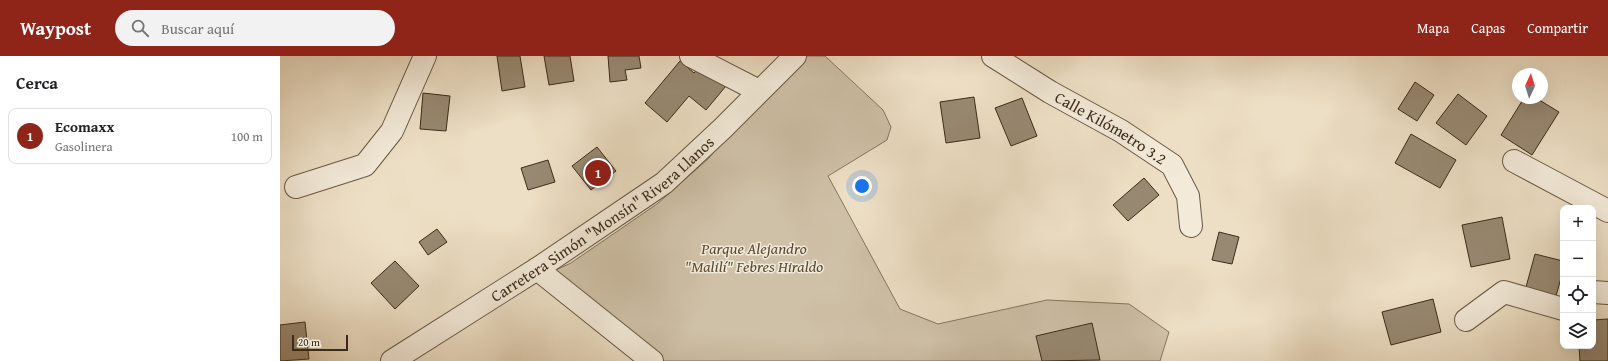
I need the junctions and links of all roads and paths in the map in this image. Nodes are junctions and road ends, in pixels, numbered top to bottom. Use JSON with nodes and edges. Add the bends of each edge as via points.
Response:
{"nodes":[{"id":1,"x":425,"y":56,"type":"edge"},
{"id":2,"x":691,"y":56,"type":"edge"},
{"id":3,"x":795,"y":56,"type":"edge"},
{"id":4,"x":993,"y":56,"type":"edge"},
{"id":5,"x":759,"y":91,"type":"junction"},
{"id":6,"x":1514,"y":161,"type":"dead end"},
{"id":7,"x":296,"y":187,"type":"dead end"},
{"id":8,"x":1608,"y":211,"type":"edge"},
{"id":9,"x":1191,"y":226,"type":"dead end"},
{"id":10,"x":537,"y":269,"type":"junction"},
{"id":11,"x":1596,"y":292,"type":"edge"},
{"id":12,"x":1608,"y":293,"type":"edge"},
{"id":13,"x":1560,"y":308,"type":"edge"},
{"id":14,"x":1466,"y":320,"type":"dead end"},
{"id":15,"x":392,"y":361,"type":"edge"},
{"id":16,"x":652,"y":361,"type":"edge"}],
"edges":[{"from":1,"to":7,"type":"street","via":[[392,131],[365,165]]},
{"from":2,"to":5,"type":"street"},
{"from":3,"to":5,"type":"street","name":"Carretera Simón \"Monsín\" Rivera Llanos"},
{"from":4,"to":9,"type":"street","name":"Calle Kilómetro 3.2","via":[[1050,92],[1121,131],[1172,165],[1188,196]]},
{"from":5,"to":10,"type":"street","name":"Carretera Simón \"Monsín\" Rivera Llanos","via":[[664,183]]},
{"from":6,"to":8,"type":"street"},
{"from":10,"to":15,"type":"street","name":"Carretera Simón \"Monsín\" Rivera Llanos"},
{"from":10,"to":16,"type":"street"},
{"from":11,"to":12,"type":"street"},
{"from":13,"to":14,"type":"street","via":[[1504,292]]}]}
